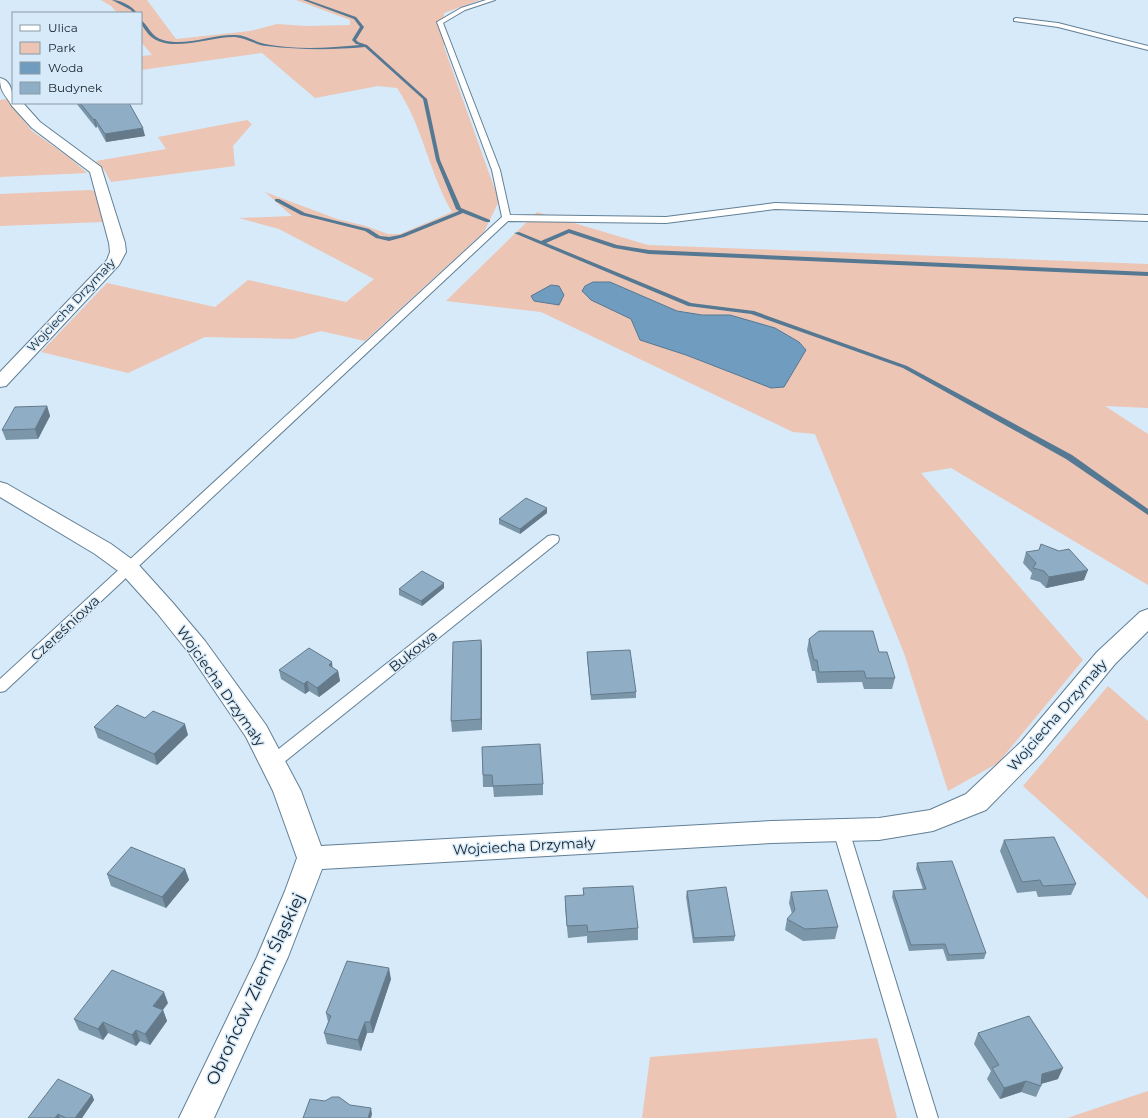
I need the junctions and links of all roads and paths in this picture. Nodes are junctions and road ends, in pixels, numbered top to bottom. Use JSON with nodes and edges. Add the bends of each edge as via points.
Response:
{"nodes":[{"id":1,"x":492,"y":0,"type":"edge"},
{"id":2,"x":1016,"y":20,"type":"dead end"},
{"id":3,"x":1148,"y":48,"type":"edge"},
{"id":4,"x":0,"y":80,"type":"edge"},
{"id":5,"x":12,"y":98,"type":"edge"},
{"id":6,"x":17,"y":104,"type":"edge"},
{"id":7,"x":506,"y":218,"type":"junction"},
{"id":8,"x":1148,"y":218,"type":"edge"},
{"id":9,"x":0,"y":382,"type":"edge"},
{"id":10,"x":0,"y":488,"type":"edge"},
{"id":11,"x":553,"y":539,"type":"dead end"},
{"id":12,"x":129,"y":568,"type":"junction"},
{"id":13,"x":1148,"y":617,"type":"edge"},
{"id":14,"x":0,"y":687,"type":"edge"},
{"id":15,"x":272,"y":763,"type":"junction"},
{"id":16,"x":841,"y":830,"type":"junction"},
{"id":17,"x":312,"y":858,"type":"junction"},
{"id":18,"x":196,"y":1118,"type":"edge"},
{"id":19,"x":928,"y":1118,"type":"edge"}],
"edges":[{"from":1,"to":7,"type":"lane","via":[[463,9],[440,22],[496,170]]},
{"from":2,"to":3,"type":"lane","via":[[1058,26]]},
{"from":4,"to":5,"type":"street"},
{"from":6,"to":9,"type":"street","name":"Wojciecha Drzymały","via":[[36,125],[96,170],[118,252],[114,262]]},
{"from":7,"to":8,"type":"lane","via":[[666,220],[774,206]]},
{"from":7,"to":12,"type":"lane","name":"Czereśniowa"},
{"from":10,"to":12,"type":"street","name":"Wojciecha Drzymały","via":[[103,549]]},
{"from":11,"to":15,"type":"lane","name":"Bukowa"},
{"from":12,"to":14,"type":"lane","name":"Czereśniowa"},
{"from":12,"to":15,"type":"street","name":"Wojciecha Drzymały","via":[[197,646],[257,732]]},
{"from":13,"to":16,"type":"street","name":"Wojciecha Drzymały","via":[[1106,658],[1030,749],[976,802],[933,820],[879,829]]},
{"from":15,"to":17,"type":"street","name":"Wojciecha Drzymały","via":[[287,792]]},
{"from":16,"to":17,"type":"street","name":"Wojciecha Drzymały"},
{"from":16,"to":19,"type":"lane"},
{"from":17,"to":18,"type":"street","name":"Obrońców Ziemi Śląskiej","via":[[284,934]]}]}
